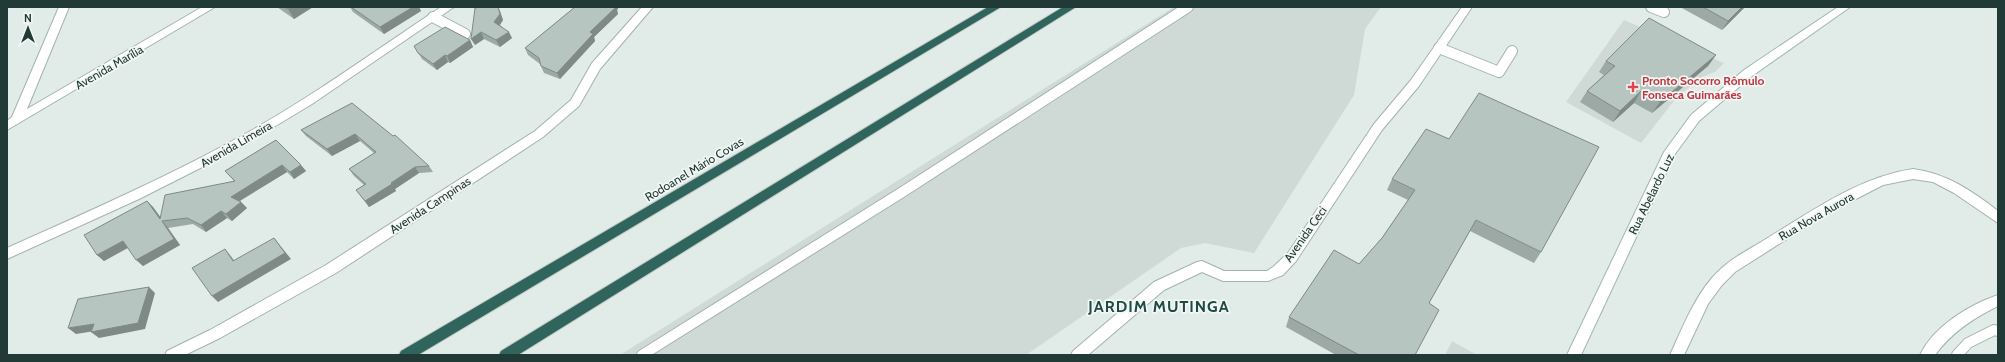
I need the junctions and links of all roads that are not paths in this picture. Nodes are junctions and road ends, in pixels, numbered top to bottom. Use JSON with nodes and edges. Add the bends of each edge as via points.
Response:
{"nodes":[{"id":1,"x":64,"y":7,"type":"edge"},
{"id":2,"x":210,"y":7,"type":"edge"},
{"id":3,"x":450,"y":7,"type":"edge"},
{"id":4,"x":648,"y":7,"type":"edge"},
{"id":5,"x":996,"y":7,"type":"edge"},
{"id":6,"x":1071,"y":7,"type":"edge"},
{"id":7,"x":1188,"y":7,"type":"edge"},
{"id":8,"x":1467,"y":7,"type":"edge"},
{"id":9,"x":1651,"y":7,"type":"edge"},
{"id":10,"x":1845,"y":7,"type":"edge"},
{"id":11,"x":1664,"y":12,"type":"dead end"},
{"id":12,"x":433,"y":17,"type":"junction"},
{"id":13,"x":465,"y":34,"type":"dead end"},
{"id":14,"x":1439,"y":48,"type":"junction"},
{"id":15,"x":1512,"y":51,"type":"dead end"},
{"id":16,"x":17,"y":120,"type":"junction"},
{"id":17,"x":7,"y":126,"type":"edge"},
{"id":18,"x":1998,"y":218,"type":"edge"},
{"id":19,"x":7,"y":254,"type":"edge"},
{"id":20,"x":1998,"y":300,"type":"edge"},
{"id":21,"x":1998,"y":331,"type":"edge"},
{"id":22,"x":172,"y":355,"type":"edge"},
{"id":23,"x":406,"y":355,"type":"edge"},
{"id":24,"x":506,"y":355,"type":"edge"},
{"id":25,"x":642,"y":355,"type":"edge"},
{"id":26,"x":1078,"y":355,"type":"edge"},
{"id":27,"x":1574,"y":355,"type":"edge"},
{"id":28,"x":1677,"y":355,"type":"edge"},
{"id":29,"x":1927,"y":355,"type":"edge"},
{"id":30,"x":1957,"y":355,"type":"edge"}],
"edges":[{"from":1,"to":16,"type":"street"},
{"from":2,"to":16,"type":"street","name":"Avenida Marília"},
{"from":3,"to":12,"type":"street","name":"Avenida Limeira"},
{"from":4,"to":22,"type":"street","name":"Avenida Campinas","via":[[596,66],[575,103],[539,134],[331,269]]},
{"from":5,"to":23,"type":"highway","name":"Rodoanel Mário Covas"},
{"from":6,"to":24,"type":"highway"},
{"from":7,"to":25,"type":"lane","via":[[904,191]]},
{"from":8,"to":14,"type":"street","name":"Avenida Ceci"},
{"from":9,"to":11,"type":"lane"},
{"from":10,"to":27,"type":"street","name":"Rua Abelardo Luz","via":[[1748,73],[1695,118],[1670,152]]},
{"from":12,"to":13,"type":"lane"},
{"from":12,"to":19,"type":"street","name":"Avenida Limeira","via":[[330,87],[200,165]]},
{"from":14,"to":15,"type":"lane","via":[[1499,72]]},
{"from":14,"to":26,"type":"street","name":"Avenida Ceci","via":[[1415,83],[1378,127],[1292,257],[1278,271],[1268,276],[1223,276],[1202,266],[1159,286]]},
{"from":16,"to":17,"type":"street","name":"Avenida Marília"},
{"from":18,"to":28,"type":"street","name":"Rua Nova Aurora","via":[[1951,186],[1932,178],[1913,174],[1876,183],[1822,211],[1726,271],[1709,291]]},
{"from":20,"to":29,"type":"street","via":[[1973,311],[1950,327]]},
{"from":21,"to":30,"type":"lane","via":[[1994,330],[1968,343]]}]}
